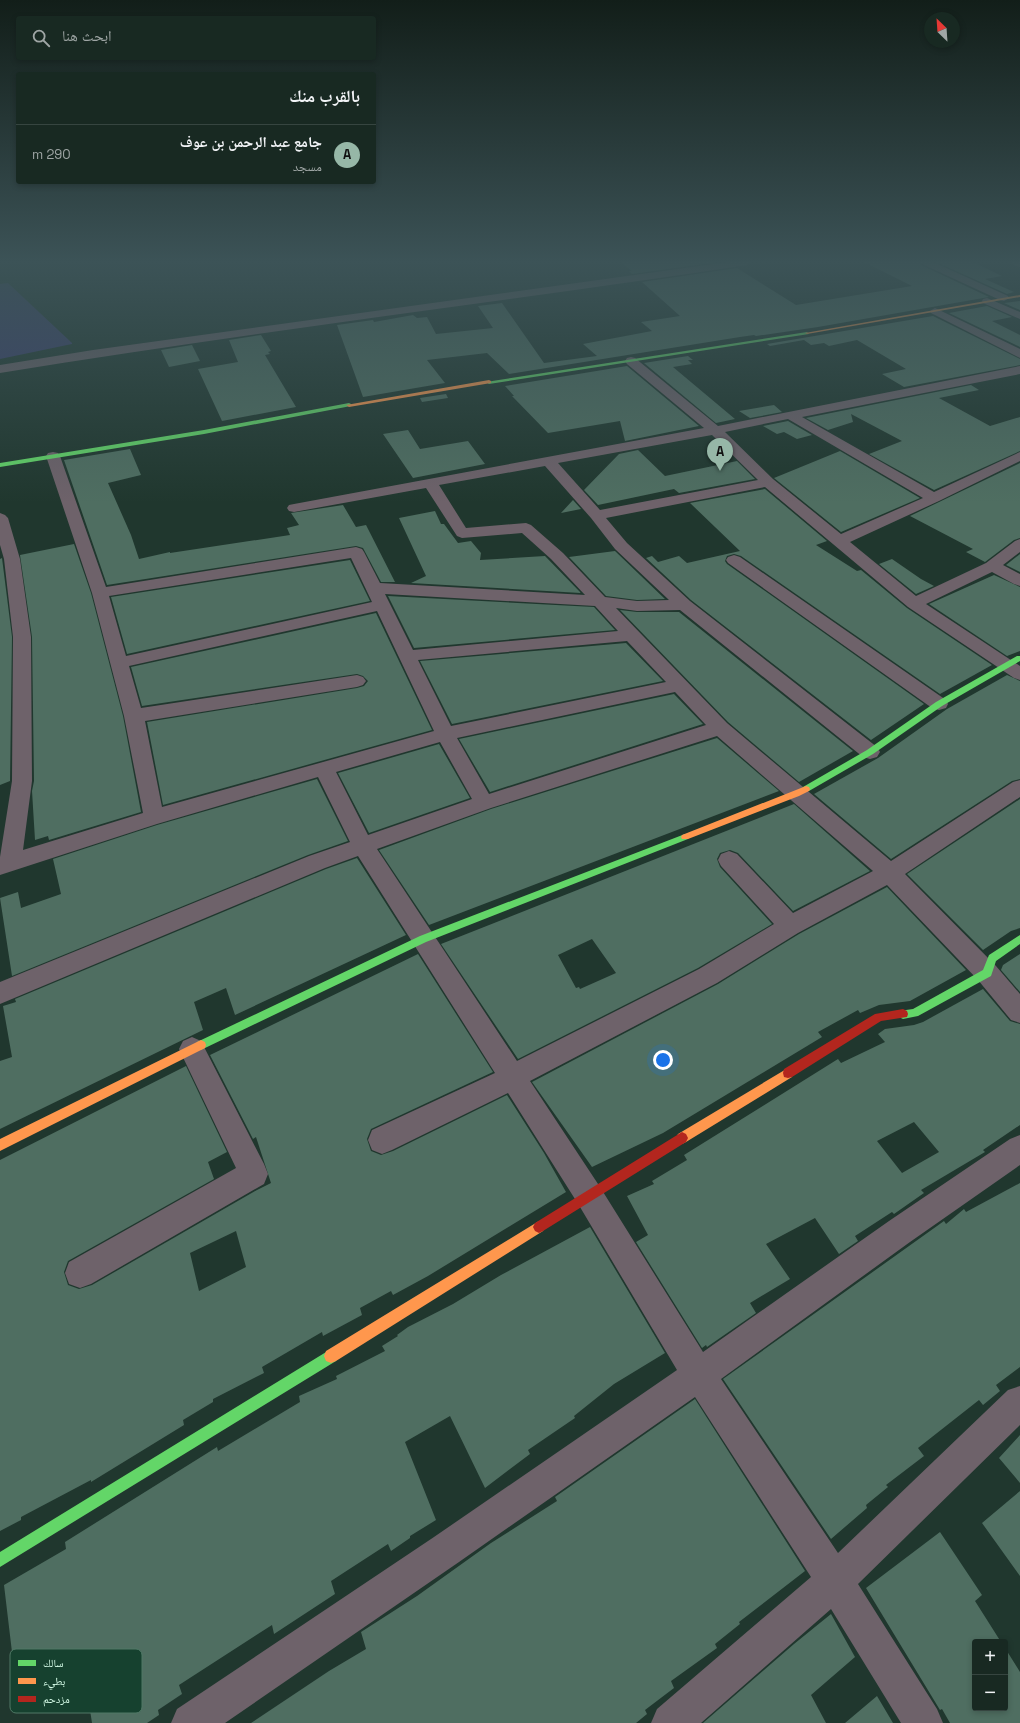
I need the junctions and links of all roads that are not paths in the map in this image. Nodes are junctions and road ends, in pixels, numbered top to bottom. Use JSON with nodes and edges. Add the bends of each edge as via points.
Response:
{"nodes":[{"id":1,"x":167,"y":342,"type":"edge"},
{"id":2,"x":744,"y":342,"type":"edge"},
{"id":3,"x":997,"y":342,"type":"edge"},
{"id":4,"x":1020,"y":354,"type":"edge"},
{"id":5,"x":631,"y":361,"type":"junction"},
{"id":6,"x":0,"y":369,"type":"edge"},
{"id":7,"x":1020,"y":370,"type":"edge"},
{"id":8,"x":790,"y":415,"type":"junction"},
{"id":9,"x":715,"y":430,"type":"junction"},
{"id":10,"x":53,"y":456,"type":"junction"},
{"id":11,"x":1020,"y":456,"type":"edge"},
{"id":12,"x":548,"y":461,"type":"junction"},
{"id":13,"x":0,"y":465,"type":"edge"},
{"id":14,"x":430,"y":482,"type":"junction"},
{"id":15,"x":768,"y":482,"type":"junction"},
{"id":16,"x":934,"y":498,"type":"junction"},
{"id":17,"x":294,"y":508,"type":"dead end"},
{"id":18,"x":596,"y":515,"type":"junction"},
{"id":19,"x":0,"y":518,"type":"edge"},
{"id":20,"x":839,"y":541,"type":"junction"},
{"id":21,"x":1020,"y":544,"type":"edge"},
{"id":22,"x":734,"y":560,"type":"dead end"},
{"id":23,"x":992,"y":566,"type":"junction"},
{"id":24,"x":1020,"y":581,"type":"edge"},
{"id":25,"x":374,"y":588,"type":"junction"},
{"id":26,"x":100,"y":594,"type":"junction"},
{"id":27,"x":601,"y":601,"type":"junction"},
{"id":28,"x":914,"y":602,"type":"junction"},
{"id":29,"x":382,"y":605,"type":"junction"},
{"id":30,"x":684,"y":605,"type":"junction"},
{"id":31,"x":633,"y":635,"type":"junction"},
{"id":32,"x":408,"y":656,"type":"junction"},
{"id":33,"x":119,"y":663,"type":"junction"},
{"id":34,"x":1015,"y":666,"type":"edge"},
{"id":35,"x":357,"y":681,"type":"dead end"},
{"id":36,"x":679,"y":685,"type":"junction"},
{"id":37,"x":939,"y":704,"type":"junction"},
{"id":38,"x":134,"y":716,"type":"junction"},
{"id":39,"x":720,"y":728,"type":"junction"},
{"id":40,"x":445,"y":734,"type":"junction"},
{"id":41,"x":870,"y":752,"type":"junction"},
{"id":42,"x":324,"y":769,"type":"junction"},
{"id":43,"x":1020,"y":787,"type":"edge"},
{"id":44,"x":796,"y":794,"type":"junction"},
{"id":45,"x":484,"y":803,"type":"junction"},
{"id":46,"x":154,"y":817,"type":"junction"},
{"id":47,"x":363,"y":846,"type":"junction"},
{"id":48,"x":729,"y":860,"type":"dead end"},
{"id":49,"x":5,"y":864,"type":"edge"},
{"id":50,"x":890,"y":873,"type":"junction"},
{"id":51,"x":790,"y":926,"type":"junction"},
{"id":52,"x":423,"y":939,"type":"junction"},
{"id":53,"x":1020,"y":939,"type":"edge"},
{"id":54,"x":987,"y":973,"type":"junction"},
{"id":55,"x":0,"y":993,"type":"edge"},
{"id":56,"x":1020,"y":1012,"type":"edge"},
{"id":57,"x":192,"y":1049,"type":"junction"},
{"id":58,"x":513,"y":1077,"type":"junction"},
{"id":59,"x":382,"y":1140,"type":"dead end"},
{"id":60,"x":0,"y":1145,"type":"edge"},
{"id":61,"x":1020,"y":1149,"type":"edge"},
{"id":62,"x":590,"y":1197,"type":"junction"},
{"id":63,"x":80,"y":1272,"type":"dead end"},
{"id":64,"x":700,"y":1374,"type":"junction"},
{"id":65,"x":1020,"y":1402,"type":"edge"},
{"id":66,"x":0,"y":1560,"type":"edge"},
{"id":67,"x":835,"y":1581,"type":"junction"},
{"id":68,"x":192,"y":1723,"type":"edge"},
{"id":69,"x":671,"y":1723,"type":"edge"},
{"id":70,"x":923,"y":1723,"type":"edge"}],
"edges":[{"from":1,"to":6,"type":"street"},
{"from":2,"to":5,"type":"street"},
{"from":3,"to":4,"type":"street"},
{"from":5,"to":9,"type":"street"},
{"from":5,"to":10,"type":"street"},
{"from":7,"to":8,"type":"street"},
{"from":8,"to":9,"type":"street"},
{"from":8,"to":16,"type":"street"},
{"from":9,"to":12,"type":"street"},
{"from":9,"to":15,"type":"street"},
{"from":10,"to":13,"type":"street"},
{"from":10,"to":26,"type":"street"},
{"from":11,"to":16,"type":"street"},
{"from":12,"to":14,"type":"street"},
{"from":12,"to":18,"type":"street"},
{"from":14,"to":17,"type":"street"},
{"from":14,"to":27,"type":"street","via":[[462,533],[526,528],[558,556]]},
{"from":15,"to":18,"type":"street"},
{"from":15,"to":20,"type":"street"},
{"from":16,"to":20,"type":"street"},
{"from":18,"to":30,"type":"street","via":[[621,546]]},
{"from":19,"to":49,"type":"street","via":[[12,559],[22,637],[22,781]]},
{"from":20,"to":28,"type":"street"},
{"from":21,"to":23,"type":"street"},
{"from":22,"to":37,"type":"street"},
{"from":23,"to":24,"type":"street"},
{"from":23,"to":28,"type":"street"},
{"from":25,"to":26,"type":"street","via":[[356,552]]},
{"from":25,"to":27,"type":"street"},
{"from":25,"to":29,"type":"street"},
{"from":26,"to":33,"type":"street"},
{"from":27,"to":30,"type":"street","via":[[637,606]]},
{"from":27,"to":31,"type":"street"},
{"from":28,"to":34,"type":"street"},
{"from":29,"to":32,"type":"street"},
{"from":29,"to":33,"type":"street"},
{"from":30,"to":41,"type":"street"},
{"from":31,"to":32,"type":"street"},
{"from":31,"to":36,"type":"street"},
{"from":32,"to":40,"type":"street"},
{"from":33,"to":38,"type":"street"},
{"from":34,"to":37,"type":"street"},
{"from":35,"to":38,"type":"street"},
{"from":36,"to":39,"type":"street"},
{"from":36,"to":40,"type":"street"},
{"from":37,"to":41,"type":"street"},
{"from":38,"to":46,"type":"street"},
{"from":39,"to":44,"type":"street"},
{"from":39,"to":45,"type":"street"},
{"from":40,"to":42,"type":"street"},
{"from":40,"to":45,"type":"street"},
{"from":41,"to":44,"type":"street"},
{"from":42,"to":46,"type":"street"},
{"from":42,"to":47,"type":"street"},
{"from":43,"to":50,"type":"street"},
{"from":44,"to":50,"type":"street"},
{"from":44,"to":52,"type":"street"},
{"from":45,"to":47,"type":"street"},
{"from":46,"to":49,"type":"street"},
{"from":47,"to":52,"type":"street"},
{"from":47,"to":55,"type":"street","via":[[317,862]]},
{"from":48,"to":51,"type":"street"},
{"from":50,"to":51,"type":"street"},
{"from":50,"to":54,"type":"street"},
{"from":51,"to":58,"type":"street","via":[[708,976]]},
{"from":52,"to":57,"type":"street"},
{"from":52,"to":58,"type":"street"},
{"from":53,"to":54,"type":"street","via":[[992,958]]},
{"from":54,"to":56,"type":"street"},
{"from":54,"to":62,"type":"street","via":[[914,1013],[879,1017]]},
{"from":57,"to":60,"type":"street"},
{"from":57,"to":63,"type":"street","via":[[254,1174]]},
{"from":58,"to":59,"type":"street"},
{"from":58,"to":62,"type":"street"},
{"from":61,"to":64,"type":"street","via":[[950,1195]]},
{"from":62,"to":64,"type":"street","via":[[678,1343]]},
{"from":62,"to":66,"type":"street"},
{"from":64,"to":67,"type":"street"},
{"from":64,"to":68,"type":"street"},
{"from":65,"to":67,"type":"street"},
{"from":67,"to":69,"type":"street"},
{"from":67,"to":70,"type":"street"}]}
